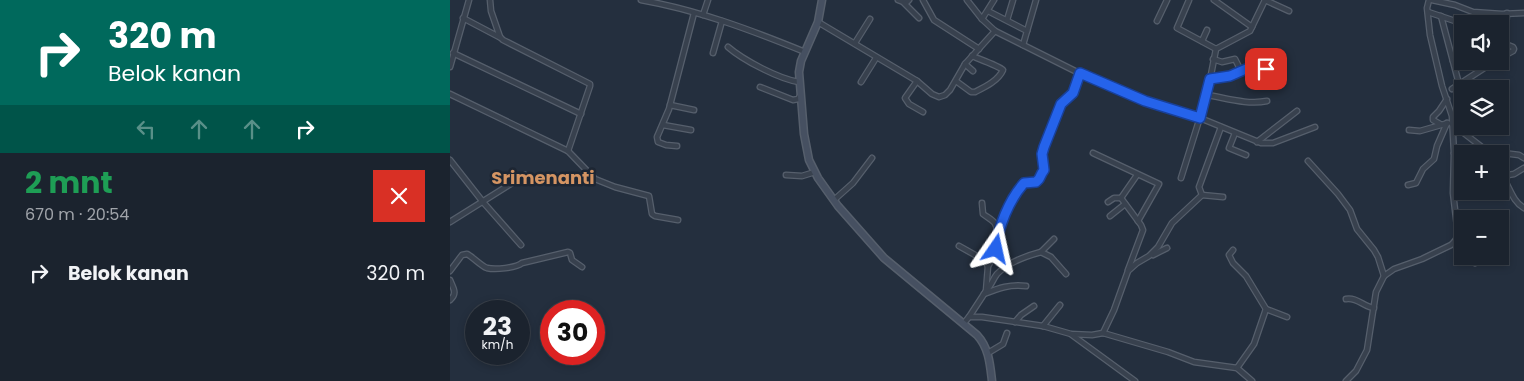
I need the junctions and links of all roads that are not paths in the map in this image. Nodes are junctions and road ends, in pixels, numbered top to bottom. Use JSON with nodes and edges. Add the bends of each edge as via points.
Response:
{"nodes":[{"id":1,"x":469,"y":0,"type":"edge"},
{"id":2,"x":490,"y":0,"type":"edge"},
{"id":3,"x":641,"y":0,"type":"edge"},
{"id":4,"x":708,"y":0,"type":"edge"},
{"id":5,"x":822,"y":0,"type":"edge"},
{"id":6,"x":898,"y":0,"type":"edge"},
{"id":7,"x":932,"y":0,"type":"edge"},
{"id":8,"x":967,"y":0,"type":"edge"},
{"id":9,"x":994,"y":0,"type":"edge"},
{"id":10,"x":1013,"y":0,"type":"edge"},
{"id":11,"x":1036,"y":0,"type":"edge"},
{"id":12,"x":1167,"y":0,"type":"edge"},
{"id":13,"x":1189,"y":0,"type":"edge"},
{"id":14,"x":1214,"y":0,"type":"edge"},
{"id":15,"x":1265,"y":0,"type":"edge"},
{"id":16,"x":1431,"y":0,"type":"edge"},
{"id":17,"x":907,"y":1,"type":"edge"},
{"id":18,"x":925,"y":2,"type":"edge"},
{"id":19,"x":988,"y":11,"type":"junction"},
{"id":20,"x":1289,"y":11,"type":"dead end"},
{"id":21,"x":694,"y":12,"type":"junction"},
{"id":22,"x":1428,"y":12,"type":"junction"},
{"id":23,"x":1507,"y":13,"type":"joint"},
{"id":24,"x":1524,"y":13,"type":"edge"},
{"id":25,"x":703,"y":15,"type":"junction"},
{"id":26,"x":1442,"y":16,"type":"junction"},
{"id":27,"x":463,"y":18,"type":"junction"},
{"id":28,"x":919,"y":18,"type":"dead end"},
{"id":29,"x":870,"y":19,"type":"dead end"},
{"id":30,"x":982,"y":19,"type":"junction"},
{"id":31,"x":722,"y":20,"type":"junction"},
{"id":32,"x":1007,"y":20,"type":"junction"},
{"id":33,"x":1454,"y":20,"type":"edge"},
{"id":34,"x":818,"y":22,"type":"junction"},
{"id":35,"x":1157,"y":22,"type":"dead end"},
{"id":36,"x":1252,"y":27,"type":"junction"},
{"id":37,"x":1207,"y":30,"type":"dead end"},
{"id":38,"x":995,"y":31,"type":"junction"},
{"id":39,"x":1027,"y":31,"type":"junction"},
{"id":40,"x":501,"y":38,"type":"junction"},
{"id":41,"x":1202,"y":41,"type":"junction"},
{"id":42,"x":855,"y":43,"type":"junction"},
{"id":43,"x":1023,"y":45,"type":"junction"},
{"id":44,"x":1509,"y":45,"type":"edge"},
{"id":45,"x":728,"y":46,"type":"dead end"},
{"id":46,"x":1216,"y":49,"type":"junction"},
{"id":47,"x":979,"y":50,"type":"junction"},
{"id":48,"x":805,"y":52,"type":"junction"},
{"id":49,"x":713,"y":53,"type":"dead end"},
{"id":50,"x":1509,"y":53,"type":"edge"},
{"id":51,"x":453,"y":54,"type":"junction"},
{"id":52,"x":972,"y":56,"type":"junction"},
{"id":53,"x":876,"y":58,"type":"junction"},
{"id":54,"x":1213,"y":59,"type":"junction"},
{"id":55,"x":1453,"y":61,"type":"joint"},
{"id":56,"x":965,"y":64,"type":"junction"},
{"id":57,"x":450,"y":67,"type":"edge"},
{"id":58,"x":1273,"y":70,"type":"dead end"},
{"id":59,"x":1481,"y":70,"type":"edge"},
{"id":60,"x":973,"y":71,"type":"dead end"},
{"id":61,"x":1241,"y":71,"type":"junction"},
{"id":62,"x":1080,"y":73,"type":"junction"},
{"id":63,"x":1210,"y":79,"type":"junction"},
{"id":64,"x":1458,"y":80,"type":"edge"},
{"id":65,"x":1465,"y":80,"type":"edge"},
{"id":66,"x":916,"y":81,"type":"junction"},
{"id":67,"x":956,"y":81,"type":"junction"},
{"id":68,"x":800,"y":82,"type":"junction"},
{"id":69,"x":861,"y":82,"type":"dead end"},
{"id":70,"x":760,"y":87,"type":"dead end"},
{"id":71,"x":450,"y":94,"type":"edge"},
{"id":72,"x":1207,"y":95,"type":"junction"},
{"id":73,"x":800,"y":96,"type":"junction"},
{"id":74,"x":1447,"y":99,"type":"junction"},
{"id":75,"x":1267,"y":101,"type":"dead end"},
{"id":76,"x":670,"y":105,"type":"junction"},
{"id":77,"x":694,"y":110,"type":"dead end"},
{"id":78,"x":1298,"y":111,"type":"dead end"},
{"id":79,"x":923,"y":112,"type":"dead end"},
{"id":80,"x":581,"y":114,"type":"junction"},
{"id":81,"x":1200,"y":118,"type":"junction"},
{"id":82,"x":1450,"y":123,"type":"junction"},
{"id":83,"x":663,"y":124,"type":"junction"},
{"id":84,"x":1440,"y":124,"type":"junction"},
{"id":85,"x":1221,"y":127,"type":"junction"},
{"id":86,"x":1315,"y":127,"type":"dead end"},
{"id":87,"x":691,"y":130,"type":"dead end"},
{"id":88,"x":1409,"y":130,"type":"dead end"},
{"id":89,"x":1235,"y":133,"type":"junction"},
{"id":90,"x":1257,"y":142,"type":"junction"},
{"id":91,"x":678,"y":146,"type":"dead end"},
{"id":92,"x":568,"y":151,"type":"junction"},
{"id":93,"x":1093,"y":153,"type":"dead end"},
{"id":94,"x":1454,"y":153,"type":"joint"},
{"id":95,"x":1246,"y":155,"type":"dead end"},
{"id":96,"x":1523,"y":156,"type":"edge"},
{"id":97,"x":872,"y":158,"type":"dead end"},
{"id":98,"x":450,"y":160,"type":"edge"},
{"id":99,"x":1308,"y":161,"type":"dead end"},
{"id":100,"x":1524,"y":168,"type":"edge"},
{"id":101,"x":815,"y":172,"type":"junction"},
{"id":102,"x":525,"y":175,"type":"dead end"},
{"id":103,"x":786,"y":175,"type":"dead end"},
{"id":104,"x":1137,"y":175,"type":"junction"},
{"id":105,"x":1509,"y":175,"type":"edge"},
{"id":106,"x":1181,"y":178,"type":"dead end"},
{"id":107,"x":1408,"y":185,"type":"dead end"},
{"id":108,"x":1509,"y":186,"type":"edge"},
{"id":109,"x":1202,"y":195,"type":"junction"},
{"id":110,"x":1223,"y":197,"type":"dead end"},
{"id":111,"x":1121,"y":198,"type":"junction"},
{"id":112,"x":834,"y":200,"type":"junction"},
{"id":113,"x":483,"y":202,"type":"junction"},
{"id":114,"x":982,"y":202,"type":"dead end"},
{"id":115,"x":1108,"y":202,"type":"dead end"},
{"id":116,"x":1125,"y":204,"type":"junction"},
{"id":117,"x":1524,"y":208,"type":"edge"},
{"id":118,"x":1455,"y":210,"type":"edge"},
{"id":119,"x":1110,"y":216,"type":"dead end"},
{"id":120,"x":678,"y":220,"type":"dead end"},
{"id":121,"x":1138,"y":221,"type":"junction"},
{"id":122,"x":450,"y":222,"type":"edge"},
{"id":123,"x":997,"y":236,"type":"junction"},
{"id":124,"x":1054,"y":240,"type":"dead end"},
{"id":125,"x":1454,"y":243,"type":"edge"},
{"id":126,"x":521,"y":245,"type":"dead end"},
{"id":127,"x":959,"y":246,"type":"dead end"},
{"id":128,"x":1167,"y":248,"type":"dead end"},
{"id":129,"x":1233,"y":250,"type":"dead end"},
{"id":130,"x":1041,"y":252,"type":"junction"},
{"id":131,"x":1149,"y":256,"type":"junction"},
{"id":132,"x":582,"y":266,"type":"dead end"},
{"id":133,"x":988,"y":266,"type":"junction"},
{"id":134,"x":450,"y":271,"type":"edge"},
{"id":135,"x":1128,"y":271,"type":"junction"},
{"id":136,"x":1066,"y":274,"type":"dead end"},
{"id":137,"x":1384,"y":276,"type":"junction"},
{"id":138,"x":450,"y":280,"type":"edge"},
{"id":139,"x":1026,"y":286,"type":"dead end"},
{"id":140,"x":985,"y":293,"type":"junction"},
{"id":141,"x":1346,"y":299,"type":"dead end"},
{"id":142,"x":450,"y":300,"type":"edge"},
{"id":143,"x":1060,"y":305,"type":"dead end"},
{"id":144,"x":1034,"y":306,"type":"dead end"},
{"id":145,"x":1374,"y":308,"type":"junction"},
{"id":146,"x":1266,"y":309,"type":"junction"},
{"id":147,"x":1287,"y":317,"type":"dead end"},
{"id":148,"x":967,"y":320,"type":"junction"},
{"id":149,"x":1015,"y":322,"type":"junction"},
{"id":150,"x":1043,"y":326,"type":"junction"},
{"id":151,"x":1007,"y":333,"type":"dead end"},
{"id":152,"x":1103,"y":333,"type":"junction"},
{"id":153,"x":1071,"y":334,"type":"junction"},
{"id":154,"x":988,"y":353,"type":"junction"},
{"id":155,"x":1237,"y":368,"type":"junction"},
{"id":156,"x":992,"y":381,"type":"edge"},
{"id":157,"x":1135,"y":381,"type":"edge"},
{"id":158,"x":1252,"y":381,"type":"edge"},
{"id":159,"x":1346,"y":381,"type":"edge"}],
"edges":[{"from":1,"to":27,"type":"street"},
{"from":2,"to":40,"type":"street"},
{"from":3,"to":21,"type":"street"},
{"from":4,"to":25,"type":"street"},
{"from":5,"to":34,"type":"street"},
{"from":6,"to":17,"type":"street"},
{"from":7,"to":18,"type":"street"},
{"from":8,"to":30,"type":"street"},
{"from":9,"to":19,"type":"street"},
{"from":10,"to":32,"type":"street"},
{"from":11,"to":39,"type":"street"},
{"from":12,"to":35,"type":"street"},
{"from":13,"to":41,"type":"street","via":[[1177,28]]},
{"from":14,"to":36,"type":"street"},
{"from":15,"to":20,"type":"street"},
{"from":15,"to":36,"type":"street"},
{"from":16,"to":22,"type":"street"},
{"from":16,"to":23,"type":"street","via":[[1473,12]]},
{"from":17,"to":28,"type":"street"},
{"from":18,"to":47,"type":"street","via":[[934,20]]},
{"from":19,"to":30,"type":"street"},
{"from":19,"to":32,"type":"street"},
{"from":21,"to":25,"type":"street"},
{"from":21,"to":76,"type":"street"},
{"from":22,"to":26,"type":"street"},
{"from":22,"to":74,"type":"street","via":[[1430,34]]},
{"from":23,"to":24,"type":"street"},
{"from":25,"to":31,"type":"street"},
{"from":26,"to":33,"type":"street"},
{"from":26,"to":55,"type":"street"},
{"from":27,"to":40,"type":"street"},
{"from":27,"to":51,"type":"street"},
{"from":29,"to":42,"type":"street"},
{"from":30,"to":38,"type":"street"},
{"from":31,"to":48,"type":"street"},
{"from":31,"to":49,"type":"street"},
{"from":32,"to":39,"type":"street"},
{"from":34,"to":42,"type":"street"},
{"from":34,"to":48,"type":"street"},
{"from":36,"to":46,"type":"street","via":[[1247,34]]},
{"from":37,"to":41,"type":"street"},
{"from":38,"to":43,"type":"street"},
{"from":38,"to":47,"type":"street"},
{"from":39,"to":43,"type":"street"},
{"from":40,"to":80,"type":"street","via":[[590,84]]},
{"from":41,"to":46,"type":"street"},
{"from":42,"to":53,"type":"street"},
{"from":43,"to":62,"type":"street"},
{"from":44,"to":50,"type":"street","via":[[1514,50]]},
{"from":45,"to":68,"type":"street","via":[[748,62]]},
{"from":46,"to":54,"type":"street"},
{"from":47,"to":52,"type":"street"},
{"from":48,"to":68,"type":"street"},
{"from":51,"to":57,"type":"street"},
{"from":51,"to":80,"type":"street"},
{"from":52,"to":56,"type":"street"},
{"from":52,"to":67,"type":"street","via":[[1001,67],[1002,73],[974,92]]},
{"from":53,"to":66,"type":"street"},
{"from":53,"to":69,"type":"street"},
{"from":54,"to":61,"type":"street","via":[[1222,62],[1235,59]]},
{"from":54,"to":63,"type":"street"},
{"from":55,"to":64,"type":"street"},
{"from":56,"to":60,"type":"street"},
{"from":56,"to":67,"type":"street"},
{"from":58,"to":61,"type":"street"},
{"from":59,"to":65,"type":"street"},
{"from":61,"to":63,"type":"street"},
{"from":62,"to":81,"type":"street","via":[[1145,101]]},
{"from":62,"to":123,"type":"street","via":[[1073,93],[1061,104],[1042,154],[1044,170],[1039,179],[1024,183],[1017,192]]},
{"from":63,"to":72,"type":"street"},
{"from":66,"to":67,"type":"street","via":[[940,98]]},
{"from":66,"to":79,"type":"street","via":[[905,98]]},
{"from":68,"to":73,"type":"street"},
{"from":70,"to":73,"type":"street","via":[[793,100]]},
{"from":71,"to":92,"type":"street"},
{"from":72,"to":75,"type":"street","via":[[1246,102]]},
{"from":72,"to":81,"type":"street"},
{"from":73,"to":101,"type":"street","via":[[805,143]]},
{"from":74,"to":82,"type":"street"},
{"from":74,"to":84,"type":"street","via":[[1433,117]]},
{"from":76,"to":77,"type":"street"},
{"from":76,"to":83,"type":"street"},
{"from":78,"to":90,"type":"street"},
{"from":80,"to":92,"type":"street"},
{"from":81,"to":85,"type":"street"},
{"from":81,"to":106,"type":"street"},
{"from":82,"to":84,"type":"street"},
{"from":82,"to":94,"type":"street"},
{"from":82,"to":96,"type":"street","via":[[1487,151]]},
{"from":82,"to":107,"type":"street","via":[[1437,146],[1434,159],[1415,183]]},
{"from":83,"to":87,"type":"street"},
{"from":83,"to":91,"type":"street","via":[[658,142]]},
{"from":84,"to":88,"type":"street","via":[[1420,131]]},
{"from":85,"to":89,"type":"street"},
{"from":85,"to":109,"type":"street","via":[[1199,187]]},
{"from":86,"to":90,"type":"street","via":[[1274,143]]},
{"from":89,"to":90,"type":"street"},
{"from":89,"to":95,"type":"street","via":[[1229,148]]},
{"from":92,"to":120,"type":"street","via":[[596,179],[649,196],[652,214]]},
{"from":93,"to":104,"type":"street"},
{"from":94,"to":118,"type":"street"},
{"from":97,"to":112,"type":"street","via":[[853,183]]},
{"from":98,"to":113,"type":"street"},
{"from":99,"to":137,"type":"street","via":[[1350,210],[1357,229],[1378,257]]},
{"from":100,"to":105,"type":"street"},
{"from":101,"to":103,"type":"street","via":[[802,176]]},
{"from":101,"to":112,"type":"street"},
{"from":102,"to":113,"type":"street"},
{"from":104,"to":111,"type":"street"},
{"from":104,"to":121,"type":"street","via":[[1158,184]]},
{"from":108,"to":117,"type":"street","via":[[1515,200]]},
{"from":109,"to":110,"type":"street"},
{"from":109,"to":131,"type":"street","via":[[1172,223]]},
{"from":111,"to":115,"type":"street"},
{"from":111,"to":116,"type":"street"},
{"from":112,"to":148,"type":"street","via":[[894,267]]},
{"from":113,"to":122,"type":"street"},
{"from":113,"to":126,"type":"street"},
{"from":114,"to":123,"type":"street","via":[[983,214],[996,224]]},
{"from":116,"to":119,"type":"street"},
{"from":116,"to":121,"type":"street"},
{"from":121,"to":135,"type":"street","via":[[1143,230]]},
{"from":123,"to":133,"type":"street","via":[[996,254]]},
{"from":124,"to":130,"type":"street"},
{"from":125,"to":137,"type":"street"},
{"from":127,"to":133,"type":"street","via":[[984,260]]},
{"from":128,"to":131,"type":"street"},
{"from":129,"to":146,"type":"street","via":[[1230,260],[1246,276]]},
{"from":130,"to":136,"type":"street","via":[[1051,257]]},
{"from":130,"to":140,"type":"street","via":[[1026,256],[1001,271]]},
{"from":131,"to":135,"type":"street"},
{"from":132,"to":134,"type":"street","via":[[572,260],[568,252],[518,266],[490,268],[467,254],[462,255]]},
{"from":133,"to":140,"type":"street"},
{"from":135,"to":152,"type":"street"},
{"from":137,"to":145,"type":"street"},
{"from":138,"to":142,"type":"street","via":[[455,293]]},
{"from":139,"to":140,"type":"street","via":[[1006,286]]},
{"from":140,"to":148,"type":"street"},
{"from":141,"to":145,"type":"street","via":[[1354,298]]},
{"from":143,"to":150,"type":"street"},
{"from":144,"to":149,"type":"street"},
{"from":145,"to":159,"type":"street","via":[[1367,350],[1356,371]]},
{"from":146,"to":147,"type":"street"},
{"from":146,"to":155,"type":"street","via":[[1254,344]]},
{"from":148,"to":149,"type":"street","via":[[982,317]]},
{"from":148,"to":154,"type":"street"},
{"from":149,"to":150,"type":"street"},
{"from":150,"to":153,"type":"street"},
{"from":151,"to":154,"type":"street","via":[[1005,342]]},
{"from":152,"to":153,"type":"street"},
{"from":152,"to":155,"type":"street","via":[[1194,362]]},
{"from":153,"to":157,"type":"street"},
{"from":154,"to":156,"type":"street"},
{"from":155,"to":158,"type":"street"}]}
